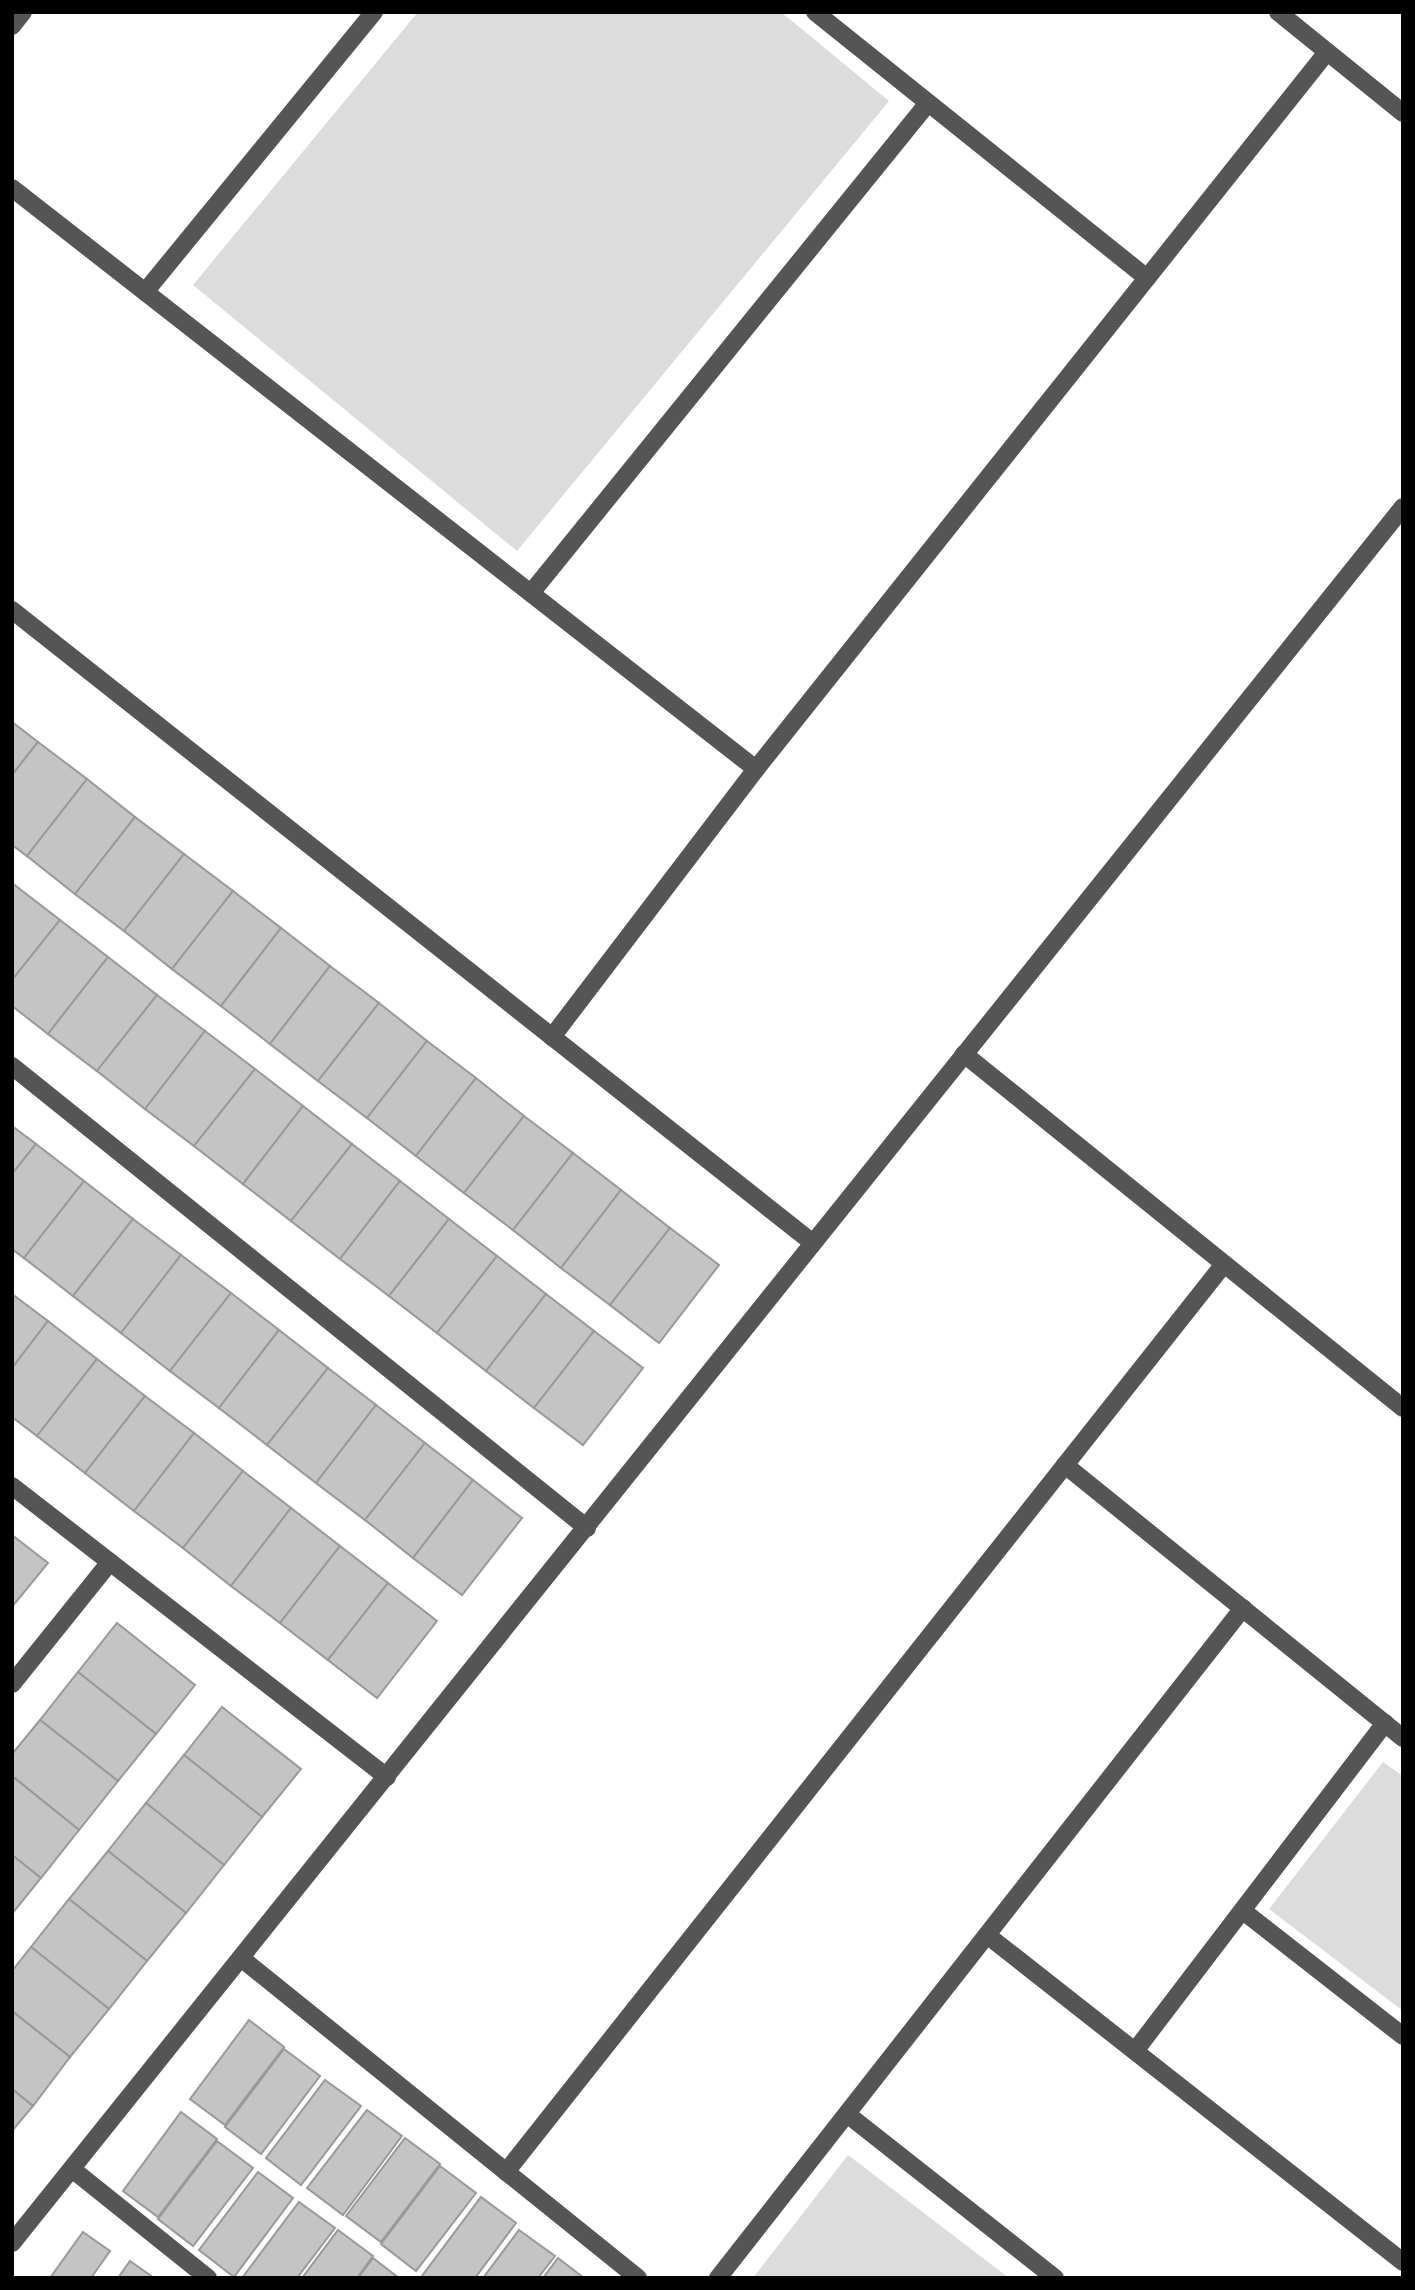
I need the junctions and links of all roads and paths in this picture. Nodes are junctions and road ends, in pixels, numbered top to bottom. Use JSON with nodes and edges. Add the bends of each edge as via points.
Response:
{"nodes":[{"id":1,"x":23,"y":12,"type":"edge"},
{"id":2,"x":374,"y":12,"type":"edge"},
{"id":3,"x":815,"y":12,"type":"edge"},
{"id":4,"x":1278,"y":12,"type":"edge"},
{"id":5,"x":12,"y":26,"type":"edge"},
{"id":6,"x":1327,"y":52,"type":"junction"},
{"id":7,"x":928,"y":103,"type":"junction"},
{"id":8,"x":1403,"y":113,"type":"edge"},
{"id":9,"x":12,"y":188,"type":"edge"},
{"id":10,"x":1147,"y":278,"type":"junction"},
{"id":11,"x":145,"y":292,"type":"junction"},
{"id":12,"x":1403,"y":507,"type":"edge"},
{"id":13,"x":531,"y":593,"type":"junction"},
{"id":14,"x":12,"y":610,"type":"edge"},
{"id":15,"x":756,"y":769,"type":"junction"},
{"id":16,"x":552,"y":1037,"type":"junction"},
{"id":17,"x":964,"y":1054,"type":"junction"},
{"id":18,"x":12,"y":1066,"type":"edge"},
{"id":19,"x":813,"y":1243,"type":"junction"},
{"id":20,"x":1224,"y":1264,"type":"junction"},
{"id":21,"x":1403,"y":1408,"type":"edge"},
{"id":22,"x":1065,"y":1465,"type":"junction"},
{"id":23,"x":12,"y":1486,"type":"edge"},
{"id":24,"x":587,"y":1528,"type":"junction"},
{"id":25,"x":110,"y":1562,"type":"junction"},
{"id":26,"x":1243,"y":1608,"type":"junction"},
{"id":27,"x":12,"y":1684,"type":"edge"},
{"id":28,"x":1385,"y":1723,"type":"junction"},
{"id":29,"x":1403,"y":1738,"type":"edge"},
{"id":30,"x":387,"y":1777,"type":"junction"},
{"id":31,"x":1242,"y":1911,"type":"junction"},
{"id":32,"x":987,"y":1935,"type":"junction"},
{"id":33,"x":241,"y":1958,"type":"junction"},
{"id":34,"x":1403,"y":2036,"type":"edge"},
{"id":35,"x":1135,"y":2051,"type":"junction"},
{"id":36,"x":847,"y":2114,"type":"junction"},
{"id":37,"x":72,"y":2169,"type":"junction"},
{"id":38,"x":506,"y":2172,"type":"junction"},
{"id":39,"x":12,"y":2243,"type":"edge"},
{"id":40,"x":1403,"y":2262,"type":"edge"},
{"id":41,"x":208,"y":2278,"type":"edge"},
{"id":42,"x":638,"y":2278,"type":"edge"},
{"id":43,"x":718,"y":2278,"type":"edge"},
{"id":44,"x":1055,"y":2278,"type":"edge"}],
"edges":[{"from":1,"to":5,"type":"street"},
{"from":2,"to":11,"type":"street"},
{"from":3,"to":7,"type":"street"},
{"from":4,"to":6,"type":"street"},
{"from":6,"to":8,"type":"street"},
{"from":6,"to":10,"type":"street"},
{"from":7,"to":10,"type":"street"},
{"from":7,"to":13,"type":"street"},
{"from":9,"to":11,"type":"street"},
{"from":10,"to":15,"type":"street"},
{"from":11,"to":13,"type":"street"},
{"from":12,"to":17,"type":"street"},
{"from":13,"to":15,"type":"street"},
{"from":14,"to":16,"type":"street"},
{"from":15,"to":16,"type":"street"},
{"from":16,"to":19,"type":"street"},
{"from":17,"to":19,"type":"street"},
{"from":17,"to":20,"type":"street"},
{"from":18,"to":24,"type":"street"},
{"from":19,"to":24,"type":"street"},
{"from":20,"to":21,"type":"street"},
{"from":20,"to":22,"type":"street"},
{"from":22,"to":26,"type":"street"},
{"from":22,"to":38,"type":"street"},
{"from":23,"to":25,"type":"street"},
{"from":24,"to":30,"type":"street"},
{"from":25,"to":27,"type":"street"},
{"from":25,"to":30,"type":"street"},
{"from":26,"to":28,"type":"street"},
{"from":26,"to":32,"type":"street"},
{"from":28,"to":29,"type":"street"},
{"from":28,"to":31,"type":"street"},
{"from":30,"to":33,"type":"street"},
{"from":31,"to":34,"type":"street"},
{"from":31,"to":35,"type":"street"},
{"from":32,"to":35,"type":"street"},
{"from":32,"to":36,"type":"street"},
{"from":33,"to":37,"type":"street"},
{"from":33,"to":38,"type":"street"},
{"from":35,"to":40,"type":"street"},
{"from":36,"to":43,"type":"street"},
{"from":36,"to":44,"type":"street"},
{"from":37,"to":39,"type":"street"},
{"from":37,"to":41,"type":"street"},
{"from":38,"to":42,"type":"street"}]}
